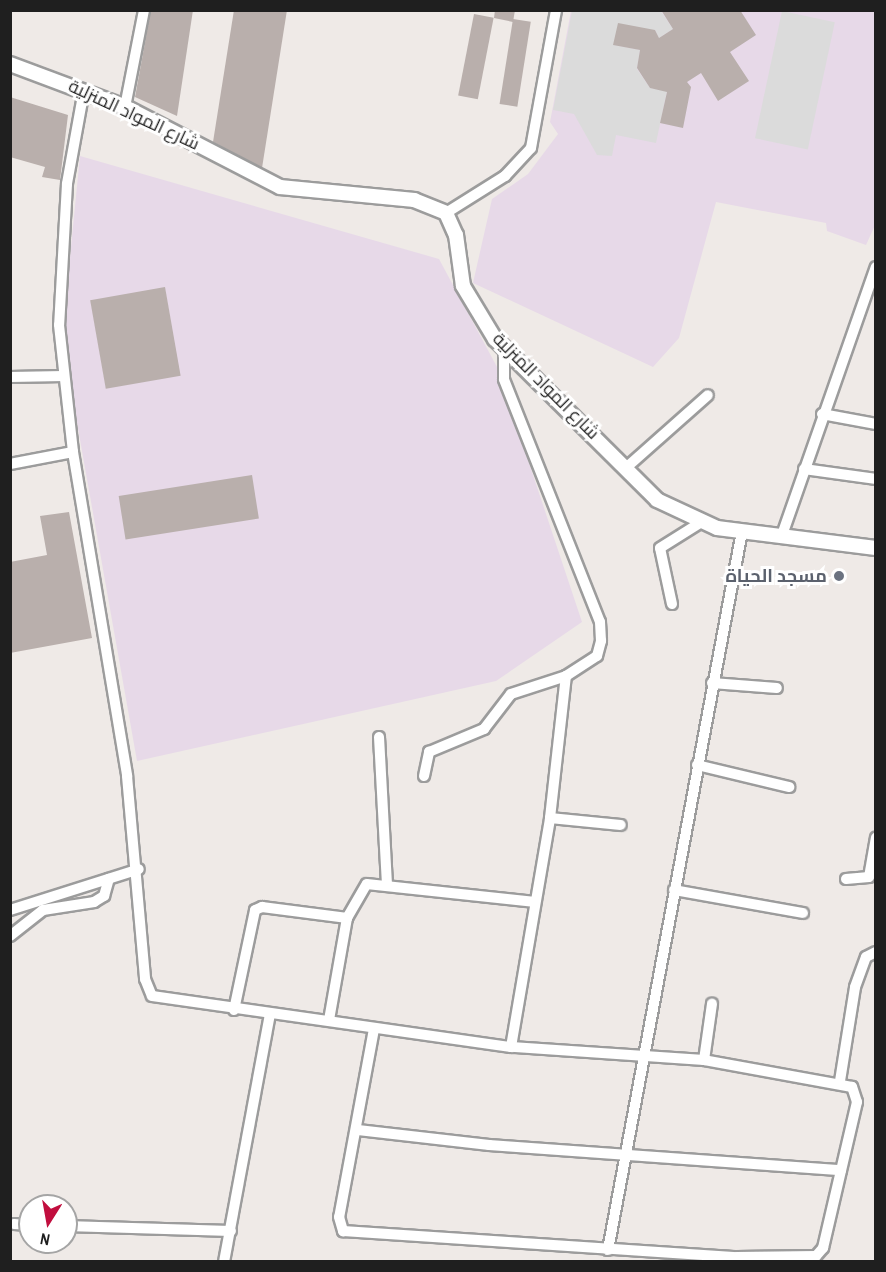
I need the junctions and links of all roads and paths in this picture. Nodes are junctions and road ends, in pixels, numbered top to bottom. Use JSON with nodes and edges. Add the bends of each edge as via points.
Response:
{"nodes":[{"id":1,"x":144,"y":10,"type":"edge"},
{"id":2,"x":556,"y":10,"type":"edge"},
{"id":3,"x":10,"y":64,"type":"edge"},
{"id":4,"x":84,"y":90,"type":"junction"},
{"id":5,"x":125,"y":107,"type":"junction"},
{"id":6,"x":446,"y":213,"type":"junction"},
{"id":7,"x":876,"y":267,"type":"edge"},
{"id":8,"x":873,"y":280,"type":"edge"},
{"id":9,"x":504,"y":349,"type":"junction"},
{"id":10,"x":64,"y":376,"type":"junction"},
{"id":11,"x":10,"y":377,"type":"edge"},
{"id":12,"x":708,"y":395,"type":"dead end"},
{"id":13,"x":822,"y":414,"type":"junction"},
{"id":14,"x":876,"y":424,"type":"edge"},
{"id":15,"x":73,"y":452,"type":"junction"},
{"id":16,"x":10,"y":464,"type":"edge"},
{"id":17,"x":627,"y":467,"type":"junction"},
{"id":18,"x":804,"y":469,"type":"junction"},
{"id":19,"x":876,"y":479,"type":"edge"},
{"id":20,"x":700,"y":523,"type":"junction"},
{"id":21,"x":742,"y":531,"type":"junction"},
{"id":22,"x":782,"y":535,"type":"junction"},
{"id":23,"x":876,"y":548,"type":"edge"},
{"id":24,"x":672,"y":604,"type":"dead end"},
{"id":25,"x":566,"y":676,"type":"junction"},
{"id":26,"x":712,"y":683,"type":"junction"},
{"id":27,"x":777,"y":688,"type":"dead end"},
{"id":28,"x":379,"y":737,"type":"dead end"},
{"id":29,"x":697,"y":765,"type":"junction"},
{"id":30,"x":424,"y":776,"type":"dead end"},
{"id":31,"x":789,"y":787,"type":"dead end"},
{"id":32,"x":550,"y":818,"type":"junction"},
{"id":33,"x":621,"y":825,"type":"dead end"},
{"id":34,"x":876,"y":838,"type":"edge"},
{"id":35,"x":140,"y":869,"type":"junction"},
{"id":36,"x":109,"y":879,"type":"junction"},
{"id":37,"x":846,"y":879,"type":"dead end"},
{"id":38,"x":387,"y":883,"type":"junction"},
{"id":39,"x":674,"y":890,"type":"junction"},
{"id":40,"x":535,"y":902,"type":"junction"},
{"id":41,"x":10,"y":910,"type":"edge"},
{"id":42,"x":803,"y":914,"type":"dead end"},
{"id":43,"x":347,"y":918,"type":"junction"},
{"id":44,"x":10,"y":936,"type":"edge"},
{"id":45,"x":876,"y":952,"type":"edge"},
{"id":46,"x":712,"y":1004,"type":"dead end"},
{"id":47,"x":234,"y":1010,"type":"junction"},
{"id":48,"x":270,"y":1014,"type":"junction"},
{"id":49,"x":329,"y":1020,"type":"junction"},
{"id":50,"x":374,"y":1029,"type":"junction"},
{"id":51,"x":510,"y":1047,"type":"junction"},
{"id":52,"x":645,"y":1054,"type":"junction"},
{"id":53,"x":704,"y":1060,"type":"junction"},
{"id":54,"x":840,"y":1081,"type":"junction"},
{"id":55,"x":358,"y":1130,"type":"junction"},
{"id":56,"x":624,"y":1153,"type":"junction"},
{"id":57,"x":841,"y":1170,"type":"junction"},
{"id":58,"x":14,"y":1224,"type":"dead end"},
{"id":59,"x":18,"y":1224,"type":"edge"},
{"id":60,"x":78,"y":1226,"type":"edge"},
{"id":61,"x":231,"y":1231,"type":"junction"},
{"id":62,"x":608,"y":1250,"type":"junction"},
{"id":63,"x":224,"y":1262,"type":"edge"}],
"edges":[{"from":1,"to":5,"type":"street"},
{"from":2,"to":6,"type":"street","via":[[531,148],[505,176]]},
{"from":3,"to":4,"type":"street","name":"شارع المواد المنزلية"},
{"from":4,"to":5,"type":"street","name":"شارع المواد المنزلية"},
{"from":4,"to":10,"type":"street","via":[[67,184],[59,325]]},
{"from":5,"to":6,"type":"street","name":"شارع المواد المنزلية","via":[[280,187],[414,200]]},
{"from":6,"to":9,"type":"street","name":"شارع المواد المنزلية","via":[[472,306]]},
{"from":7,"to":8,"type":"street"},
{"from":8,"to":13,"type":"street"},
{"from":9,"to":17,"type":"street","name":"شارع المواد المنزلية"},
{"from":9,"to":25,"type":"street","via":[[504,379],[600,622],[597,656]]},
{"from":10,"to":11,"type":"street"},
{"from":10,"to":15,"type":"street"},
{"from":12,"to":17,"type":"street"},
{"from":13,"to":14,"type":"street"},
{"from":13,"to":18,"type":"street"},
{"from":15,"to":16,"type":"street"},
{"from":15,"to":35,"type":"street"},
{"from":17,"to":20,"type":"street","name":"شارع المواد المنزلية","via":[[657,500]]},
{"from":18,"to":19,"type":"street"},
{"from":18,"to":22,"type":"street"},
{"from":20,"to":21,"type":"street","name":"شارع المواد المنزلية"},
{"from":20,"to":24,"type":"street","via":[[660,548]]},
{"from":21,"to":22,"type":"street","name":"شارع المواد المنزلية"},
{"from":21,"to":26,"type":"street"},
{"from":22,"to":23,"type":"street","name":"شارع المواد المنزلية"},
{"from":25,"to":30,"type":"street","via":[[511,694],[484,729],[429,752]]},
{"from":25,"to":32,"type":"street"},
{"from":26,"to":27,"type":"street"},
{"from":26,"to":29,"type":"street"},
{"from":28,"to":38,"type":"street"},
{"from":29,"to":31,"type":"street"},
{"from":29,"to":39,"type":"street"},
{"from":32,"to":33,"type":"street"},
{"from":32,"to":40,"type":"street"},
{"from":34,"to":37,"type":"street","via":[[869,877]]},
{"from":35,"to":36,"type":"street"},
{"from":35,"to":47,"type":"street","via":[[147,992],[164,1002]]},
{"from":36,"to":41,"type":"street"},
{"from":36,"to":44,"type":"street","via":[[104,896],[94,902],[43,910]]},
{"from":38,"to":40,"type":"street"},
{"from":38,"to":43,"type":"street","via":[[366,884]]},
{"from":39,"to":42,"type":"street"},
{"from":39,"to":52,"type":"street"},
{"from":40,"to":51,"type":"street"},
{"from":43,"to":47,"type":"street","via":[[262,907],[255,910]]},
{"from":43,"to":49,"type":"street"},
{"from":45,"to":54,"type":"street","via":[[866,957],[855,987]]},
{"from":46,"to":53,"type":"street"},
{"from":47,"to":48,"type":"street"},
{"from":48,"to":49,"type":"street"},
{"from":48,"to":61,"type":"street"},
{"from":49,"to":50,"type":"street"},
{"from":50,"to":51,"type":"street"},
{"from":50,"to":55,"type":"street"},
{"from":51,"to":52,"type":"street"},
{"from":52,"to":53,"type":"street"},
{"from":52,"to":56,"type":"street"},
{"from":53,"to":54,"type":"street"},
{"from":54,"to":57,"type":"street","via":[[858,1094]]},
{"from":55,"to":56,"type":"street"},
{"from":55,"to":62,"type":"street","via":[[339,1217],[343,1231]]},
{"from":56,"to":57,"type":"street"},
{"from":56,"to":62,"type":"street"},
{"from":57,"to":62,"type":"street","via":[[823,1248],[816,1256]]},
{"from":58,"to":59,"type":"street"},
{"from":60,"to":61,"type":"street"},
{"from":61,"to":63,"type":"street"}]}
